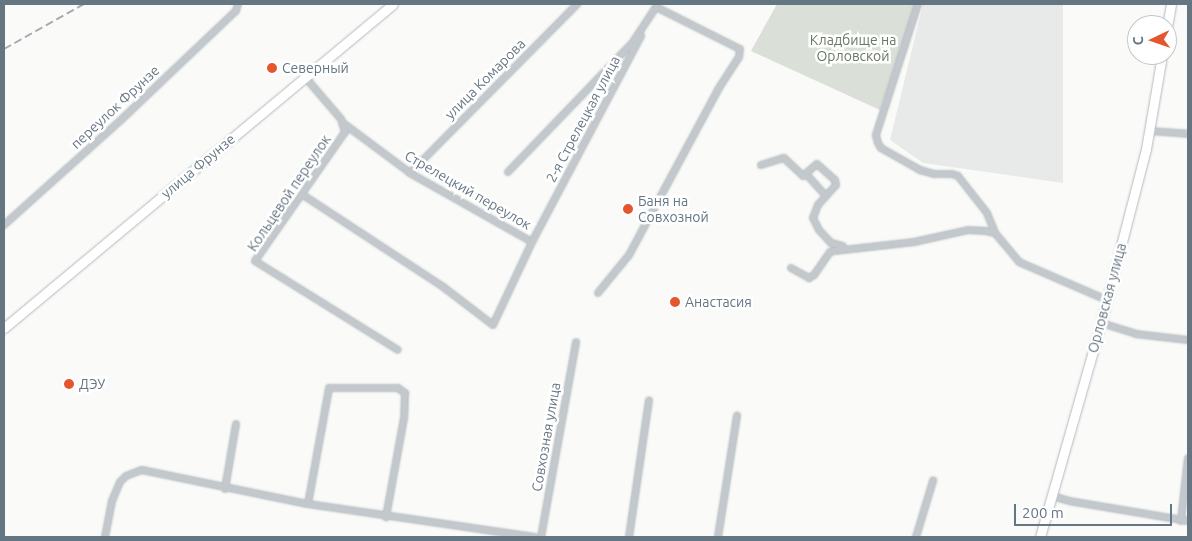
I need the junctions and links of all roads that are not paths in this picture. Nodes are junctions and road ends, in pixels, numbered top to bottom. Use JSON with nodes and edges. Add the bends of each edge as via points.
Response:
{"nodes":[{"id":1,"x":238,"y":4,"type":"edge"},
{"id":2,"x":390,"y":4,"type":"edge"},
{"id":3,"x":577,"y":4,"type":"edge"},
{"id":4,"x":918,"y":4,"type":"edge"},
{"id":5,"x":658,"y":6,"type":"edge"},
{"id":6,"x":1160,"y":65,"type":"edge"},
{"id":7,"x":305,"y":77,"type":"junction"},
{"id":8,"x":343,"y":123,"type":"junction"},
{"id":9,"x":1149,"y":131,"type":"junction"},
{"id":10,"x":1188,"y":134,"type":"edge"},
{"id":11,"x":761,"y":166,"type":"dead end"},
{"id":12,"x":508,"y":172,"type":"dead end"},
{"id":13,"x":410,"y":173,"type":"junction"},
{"id":14,"x":807,"y":175,"type":"junction"},
{"id":15,"x":302,"y":195,"type":"junction"},
{"id":16,"x":826,"y":196,"type":"junction"},
{"id":17,"x":4,"y":224,"type":"edge"},
{"id":18,"x":994,"y":233,"type":"junction"},
{"id":19,"x":532,"y":242,"type":"junction"},
{"id":20,"x":831,"y":243,"type":"junction"},
{"id":21,"x":851,"y":248,"type":"junction"},
{"id":22,"x":830,"y":252,"type":"junction"},
{"id":23,"x":791,"y":268,"type":"dead end"},
{"id":24,"x":1110,"y":289,"type":"junction"},
{"id":25,"x":598,"y":293,"type":"dead end"},
{"id":26,"x":1093,"y":294,"type":"junction"},
{"id":27,"x":1104,"y":301,"type":"junction"},
{"id":28,"x":34,"y":302,"type":"junction"},
{"id":29,"x":1101,"y":323,"type":"junction"},
{"id":30,"x":4,"y":328,"type":"edge"},
{"id":31,"x":4,"y":335,"type":"edge"},
{"id":32,"x":1188,"y":340,"type":"edge"},
{"id":33,"x":576,"y":342,"type":"dead end"},
{"id":34,"x":398,"y":350,"type":"dead end"},
{"id":35,"x":649,"y":400,"type":"dead end"},
{"id":36,"x":737,"y":415,"type":"dead end"},
{"id":37,"x":236,"y":424,"type":"dead end"},
{"id":38,"x":1188,"y":458,"type":"edge"},
{"id":39,"x":933,"y":481,"type":"dead end"},
{"id":40,"x":225,"y":489,"type":"junction"},
{"id":41,"x":1052,"y":496,"type":"junction"},
{"id":42,"x":308,"y":504,"type":"junction"},
{"id":43,"x":386,"y":517,"type":"junction"},
{"id":44,"x":1185,"y":521,"type":"edge"},
{"id":45,"x":105,"y":537,"type":"edge"},
{"id":46,"x":535,"y":537,"type":"edge"},
{"id":47,"x":541,"y":537,"type":"edge"},
{"id":48,"x":630,"y":537,"type":"edge"},
{"id":49,"x":718,"y":537,"type":"edge"},
{"id":50,"x":916,"y":537,"type":"edge"},
{"id":51,"x":1040,"y":537,"type":"edge"}],
"edges":[{"from":1,"to":17,"type":"street","name":"переулок Фрунзе","via":[[236,11],[122,120]]},
{"from":2,"to":7,"type":"street","name":"улица Фрунзе"},
{"from":3,"to":13,"type":"street","name":"улица Комарова"},
{"from":4,"to":18,"type":"street","via":[[876,139],[882,148],[920,170],[958,176],[987,213]]},
{"from":5,"to":12,"type":"street","name":"2-я Стрелецкая улица","via":[[633,42]]},
{"from":5,"to":19,"type":"street","name":"2-я Стрелецкая улица"},
{"from":5,"to":25,"type":"street","via":[[741,52],[629,255]]},
{"from":6,"to":9,"type":"street","name":"Орловская улица"},
{"from":7,"to":8,"type":"street","name":"Кольцевой переулок"},
{"from":7,"to":28,"type":"street","name":"улица Фрунзе"},
{"from":8,"to":13,"type":"street","name":"Стрелецкий переулок"},
{"from":8,"to":15,"type":"street","name":"Кольцевой переулок","via":[[343,135]]},
{"from":9,"to":10,"type":"street"},
{"from":9,"to":24,"type":"street","name":"Орловская улица"},
{"from":11,"to":14,"type":"street","via":[[784,158],[800,175]]},
{"from":13,"to":19,"type":"street","name":"Стрелецкий переулок"},
{"from":14,"to":16,"type":"street"},
{"from":14,"to":16,"type":"street","via":[[817,164],[835,180],[835,186]]},
{"from":15,"to":19,"type":"street","name":"2-я Стрелецкая улица","via":[[442,286],[493,326]]},
{"from":15,"to":34,"type":"street","name":"Кольцевой переулок","via":[[255,260]]},
{"from":16,"to":20,"type":"street","via":[[813,218]]},
{"from":18,"to":21,"type":"street","via":[[968,230],[914,242]]},
{"from":18,"to":26,"type":"street","via":[[1019,262]]},
{"from":20,"to":21,"type":"street"},
{"from":20,"to":22,"type":"street"},
{"from":21,"to":22,"type":"street"},
{"from":22,"to":23,"type":"street","via":[[813,277],[806,277]]},
{"from":24,"to":26,"type":"street","via":[[1103,294]]},
{"from":24,"to":27,"type":"street","name":"Орловская улица"},
{"from":26,"to":27,"type":"street"},
{"from":27,"to":29,"type":"street","name":"Орловская улица"},
{"from":28,"to":30,"type":"street","name":"улица Фрунзе"},
{"from":28,"to":31,"type":"street"},
{"from":29,"to":32,"type":"street","via":[[1136,334]]},
{"from":29,"to":41,"type":"street","name":"Орловская улица"},
{"from":33,"to":47,"type":"street","name":"Совхозная улица"},
{"from":35,"to":48,"type":"street"},
{"from":36,"to":49,"type":"street"},
{"from":37,"to":40,"type":"street"},
{"from":38,"to":44,"type":"street"},
{"from":39,"to":50,"type":"street"},
{"from":40,"to":42,"type":"street"},
{"from":40,"to":45,"type":"street","via":[[142,470],[126,476],[112,501]]},
{"from":41,"to":44,"type":"street"},
{"from":41,"to":51,"type":"street","name":"Орловская улица"},
{"from":42,"to":43,"type":"street"},
{"from":42,"to":43,"type":"street","via":[[329,388],[398,388],[405,393],[404,418]]},
{"from":43,"to":46,"type":"street"}]}
